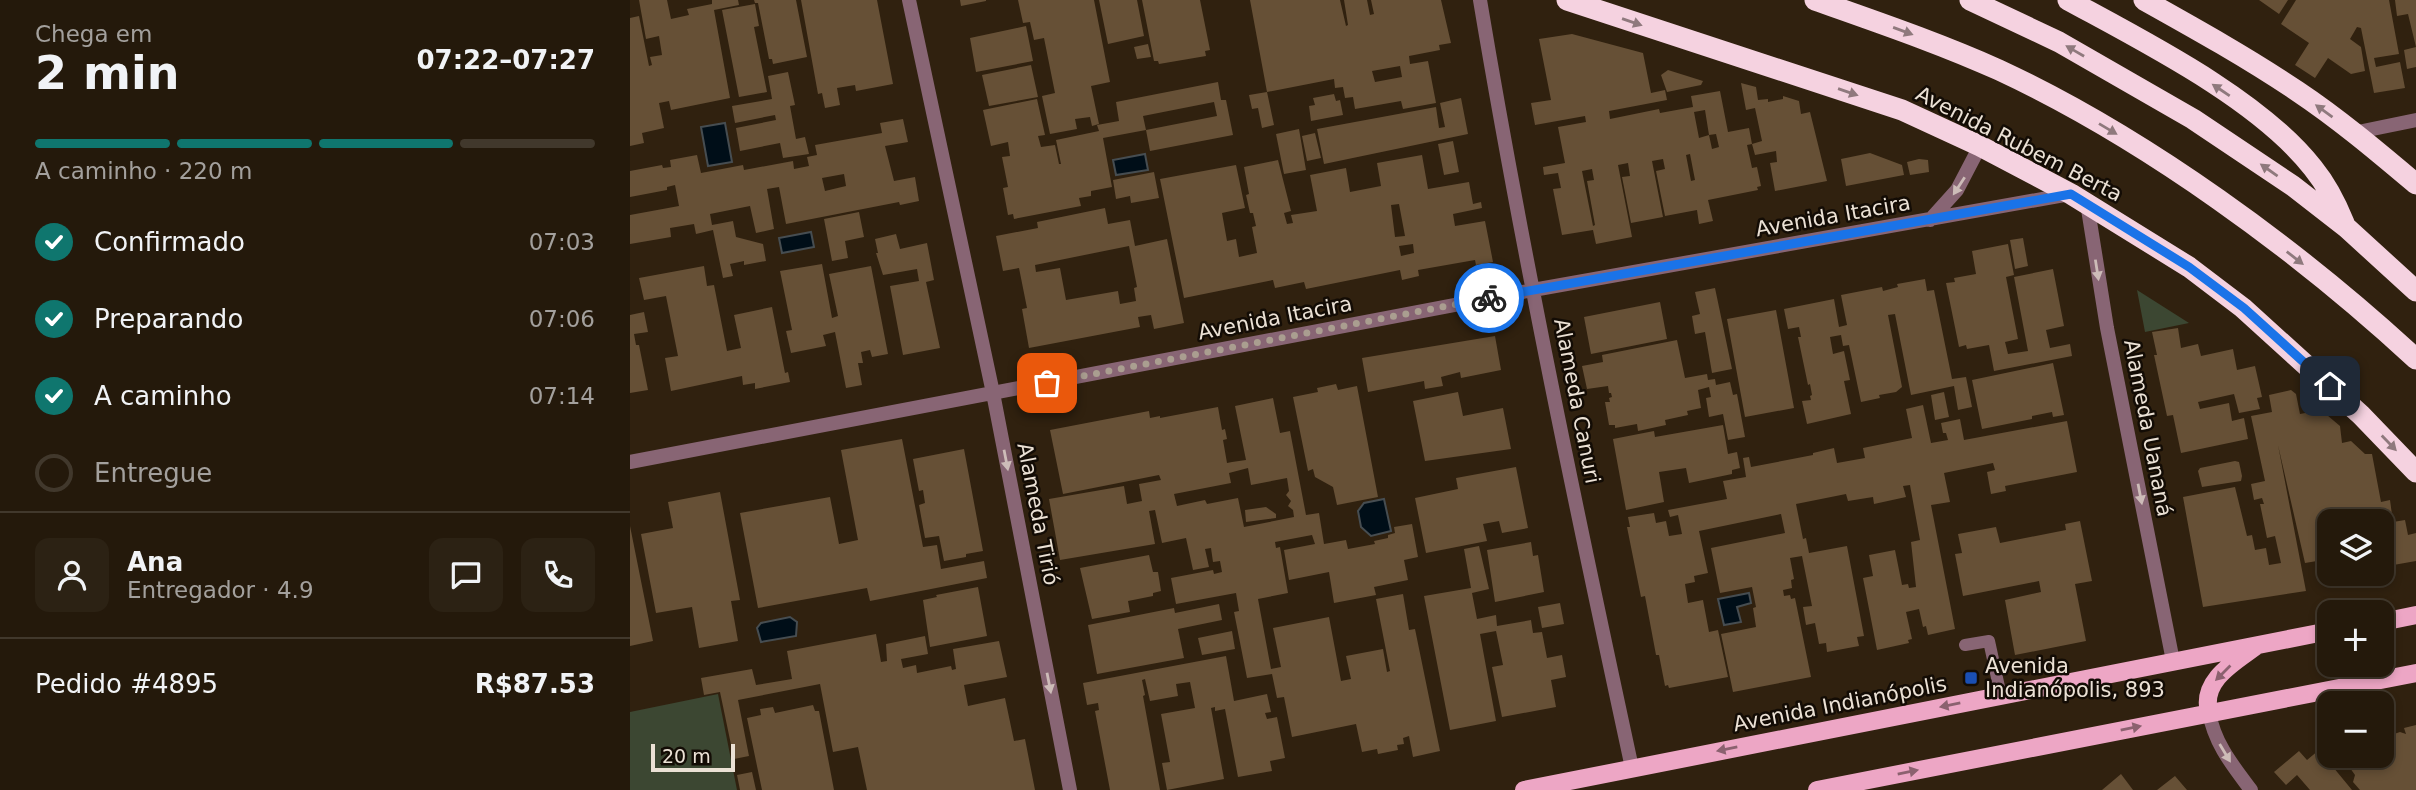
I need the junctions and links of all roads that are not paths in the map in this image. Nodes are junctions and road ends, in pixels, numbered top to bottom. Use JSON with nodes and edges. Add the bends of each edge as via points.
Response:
{"nodes":[{"id":1,"x":909,"y":0,"type":"edge"},
{"id":2,"x":1480,"y":0,"type":"edge"},
{"id":3,"x":1567,"y":0,"type":"edge"},
{"id":4,"x":1815,"y":0,"type":"edge"},
{"id":5,"x":1970,"y":0,"type":"edge"},
{"id":6,"x":2068,"y":0,"type":"edge"},
{"id":7,"x":2144,"y":0,"type":"edge"},
{"id":8,"x":2416,"y":120,"type":"edge"},
{"id":9,"x":2353,"y":133,"type":"junction"},
{"id":10,"x":1980,"y":146,"type":"junction"},
{"id":11,"x":2416,"y":184,"type":"edge"},
{"id":12,"x":2079,"y":198,"type":"junction"},
{"id":13,"x":1929,"y":220,"type":"junction"},
{"id":14,"x":2347,"y":228,"type":"junction"},
{"id":15,"x":1533,"y":290,"type":"junction"},
{"id":16,"x":2416,"y":291,"type":"edge"},
{"id":17,"x":2416,"y":359,"type":"edge"},
{"id":18,"x":993,"y":393,"type":"junction"},
{"id":19,"x":630,"y":462,"type":"edge"},
{"id":20,"x":2416,"y":472,"type":"edge"},
{"id":21,"x":2416,"y":615,"type":"edge"},
{"id":22,"x":2394,"y":620,"type":"edge"},
{"id":23,"x":2317,"y":633,"type":"edge"},
{"id":24,"x":1965,"y":645,"type":"dead end"},
{"id":25,"x":2258,"y":645,"type":"junction"},
{"id":26,"x":2173,"y":661,"type":"junction"},
{"id":27,"x":2416,"y":673,"type":"edge"},
{"id":28,"x":2001,"y":696,"type":"junction"},
{"id":29,"x":2209,"y":712,"type":"junction"},
{"id":30,"x":1632,"y":768,"type":"junction"},
{"id":31,"x":1070,"y":790,"type":"edge"},
{"id":32,"x":1524,"y":790,"type":"edge"},
{"id":33,"x":1816,"y":790,"type":"edge"},
{"id":34,"x":2251,"y":790,"type":"edge"}],
"edges":[{"from":1,"to":18,"type":"street","name":"Alameda Tirió"},
{"from":2,"to":15,"type":"street","name":"Alameda Canuri"},
{"from":3,"to":10,"type":"highway","name":"Avenida Rubem Berta","one_way":true,"via":[[1902,110]]},
{"from":4,"to":17,"type":"highway","one_way":true,"via":[[1999,70],[2098,123],[2253,226]]},
{"from":14,"to":5,"type":"highway","one_way":true,"via":[[2193,119],[2059,42]]},
{"from":14,"to":6,"type":"highway","one_way":true,"via":[[2313,167],[2281,134],[2196,73]]},
{"from":9,"to":7,"type":"highway","one_way":true,"via":[[2256,65]]},
{"from":8,"to":9,"type":"street"},
{"from":9,"to":11,"type":"highway"},
{"from":10,"to":12,"type":"highway","name":"Avenida Rubem Berta"},
{"from":10,"to":13,"type":"street","name":"Avenida Itacira","one_way":true,"via":[[1957,190]]},
{"from":12,"to":13,"type":"street","name":"Avenida Itacira"},
{"from":12,"to":20,"type":"highway","name":"Avenida Rubem Berta","one_way":true,"via":[[2189,267],[2244,308]]},
{"from":12,"to":26,"type":"street","name":"Alameda Uananá","one_way":true},
{"from":13,"to":15,"type":"street","name":"Avenida Itacira"},
{"from":14,"to":16,"type":"highway"},
{"from":15,"to":18,"type":"street","name":"Avenida Itacira"},
{"from":15,"to":30,"type":"street","name":"Alameda Canuri"},
{"from":18,"to":19,"type":"street","name":"Avenida Itacira"},
{"from":18,"to":31,"type":"street","name":"Alameda Tirió","one_way":true},
{"from":21,"to":22,"type":"main road"},
{"from":23,"to":25,"type":"main road","name":"Avenida Indianópolis"},
{"from":24,"to":28,"type":"lane","via":[[1989,641]]},
{"from":25,"to":26,"type":"main road","name":"Avenida Indianópolis"},
{"from":25,"to":29,"type":"main road","one_way":true,"via":[[2220,674],[2210,688]]},
{"from":26,"to":28,"type":"main road","name":"Avenida Indianópolis"},
{"from":27,"to":29,"type":"main road"},
{"from":28,"to":30,"type":"main road","name":"Avenida Indianópolis","one_way":true},
{"from":33,"to":29,"type":"main road","one_way":true},
{"from":29,"to":34,"type":"street","one_way":true,"via":[[2223,752]]},
{"from":30,"to":32,"type":"main road","name":"Avenida Indianópolis"}]}
